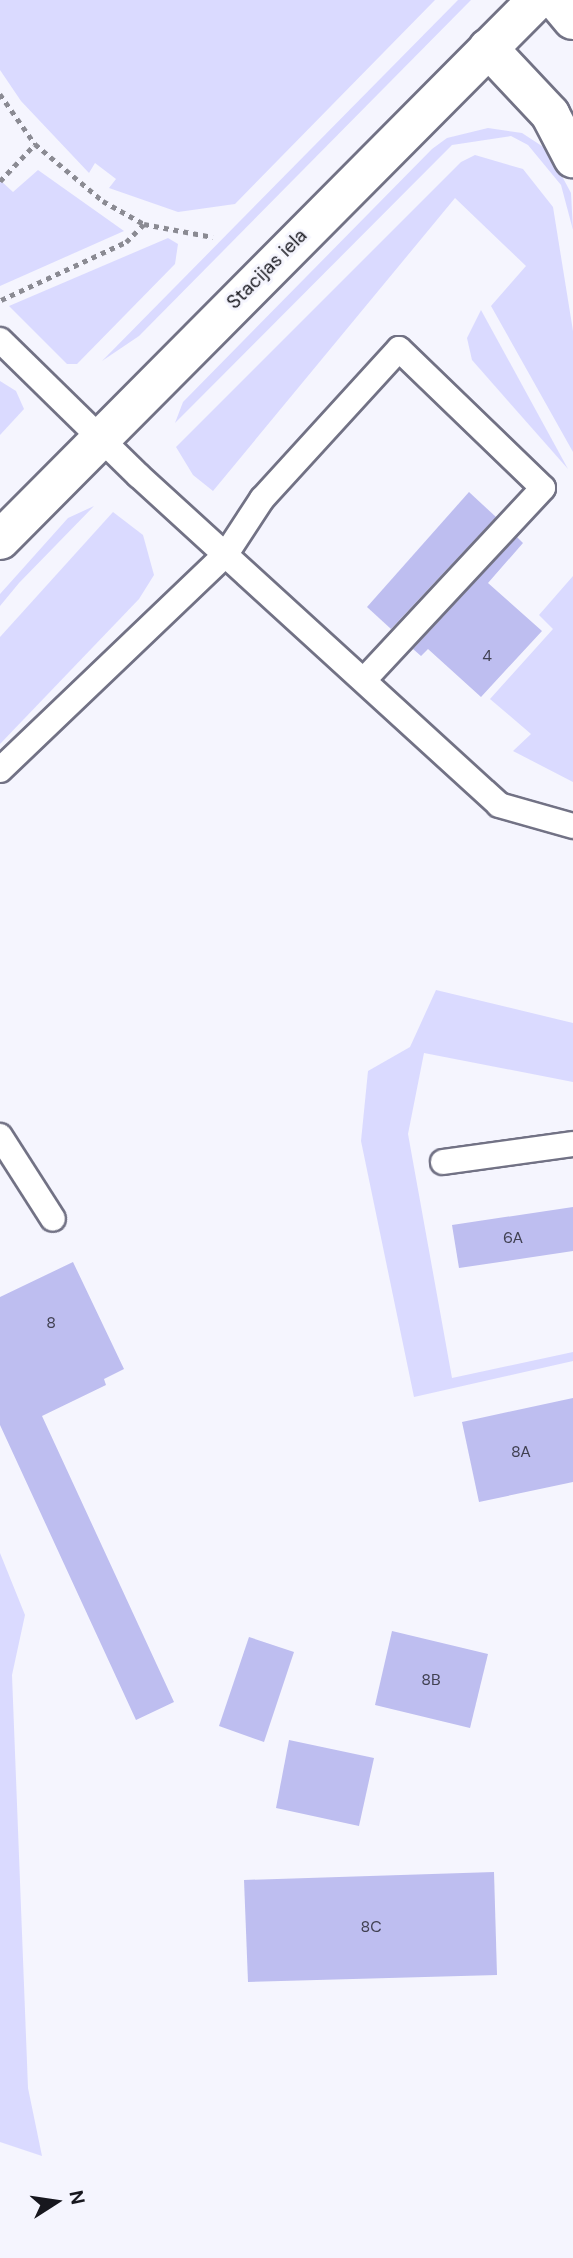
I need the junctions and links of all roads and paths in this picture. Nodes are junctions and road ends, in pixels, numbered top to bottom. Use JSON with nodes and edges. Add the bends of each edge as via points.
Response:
{"nodes":[{"id":1,"x":537,"y":0,"type":"edge"},
{"id":2,"x":556,"y":0,"type":"edge"},
{"id":3,"x":573,"y":20,"type":"edge"},
{"id":4,"x":488,"y":47,"type":"junction"},
{"id":5,"x":0,"y":94,"type":"edge"},
{"id":6,"x":35,"y":144,"type":"junction"},
{"id":7,"x":571,"y":149,"type":"edge"},
{"id":8,"x":0,"y":181,"type":"edge"},
{"id":9,"x":144,"y":225,"type":"junction"},
{"id":10,"x":213,"y":237,"type":"dead end"},
{"id":11,"x":1,"y":300,"type":"edge"},
{"id":12,"x":0,"y":340,"type":"edge"},
{"id":13,"x":101,"y":437,"type":"junction"},
{"id":14,"x":0,"y":540,"type":"edge"},
{"id":15,"x":226,"y":554,"type":"junction"},
{"id":16,"x":365,"y":679,"type":"junction"},
{"id":17,"x":0,"y":770,"type":"edge"},
{"id":18,"x":573,"y":826,"type":"edge"},
{"id":19,"x":0,"y":1136,"type":"edge"},
{"id":20,"x":573,"y":1144,"type":"edge"},
{"id":21,"x":443,"y":1162,"type":"dead end"},
{"id":22,"x":53,"y":1219,"type":"dead end"}],
"edges":[{"from":1,"to":4,"type":"main road","name":"Stacijas iela"},
{"from":2,"to":3,"type":"main road"},
{"from":4,"to":7,"type":"main road"},
{"from":4,"to":13,"type":"main road","name":"Stacijas iela"},
{"from":5,"to":6,"type":"path"},
{"from":6,"to":8,"type":"path"},
{"from":6,"to":9,"type":"path","via":[[103,201]]},
{"from":9,"to":10,"type":"path"},
{"from":9,"to":11,"type":"path","via":[[126,242]]},
{"from":12,"to":13,"type":"lane"},
{"from":13,"to":14,"type":"main road","name":"Stacijas iela"},
{"from":13,"to":15,"type":"lane"},
{"from":15,"to":16,"type":"lane"},
{"from":15,"to":16,"type":"lane","via":[[262,499],[399,349],[543,488]]},
{"from":15,"to":17,"type":"lane"},
{"from":16,"to":18,"type":"lane","via":[[499,805]]},
{"from":19,"to":22,"type":"lane"},
{"from":20,"to":21,"type":"lane"}]}
